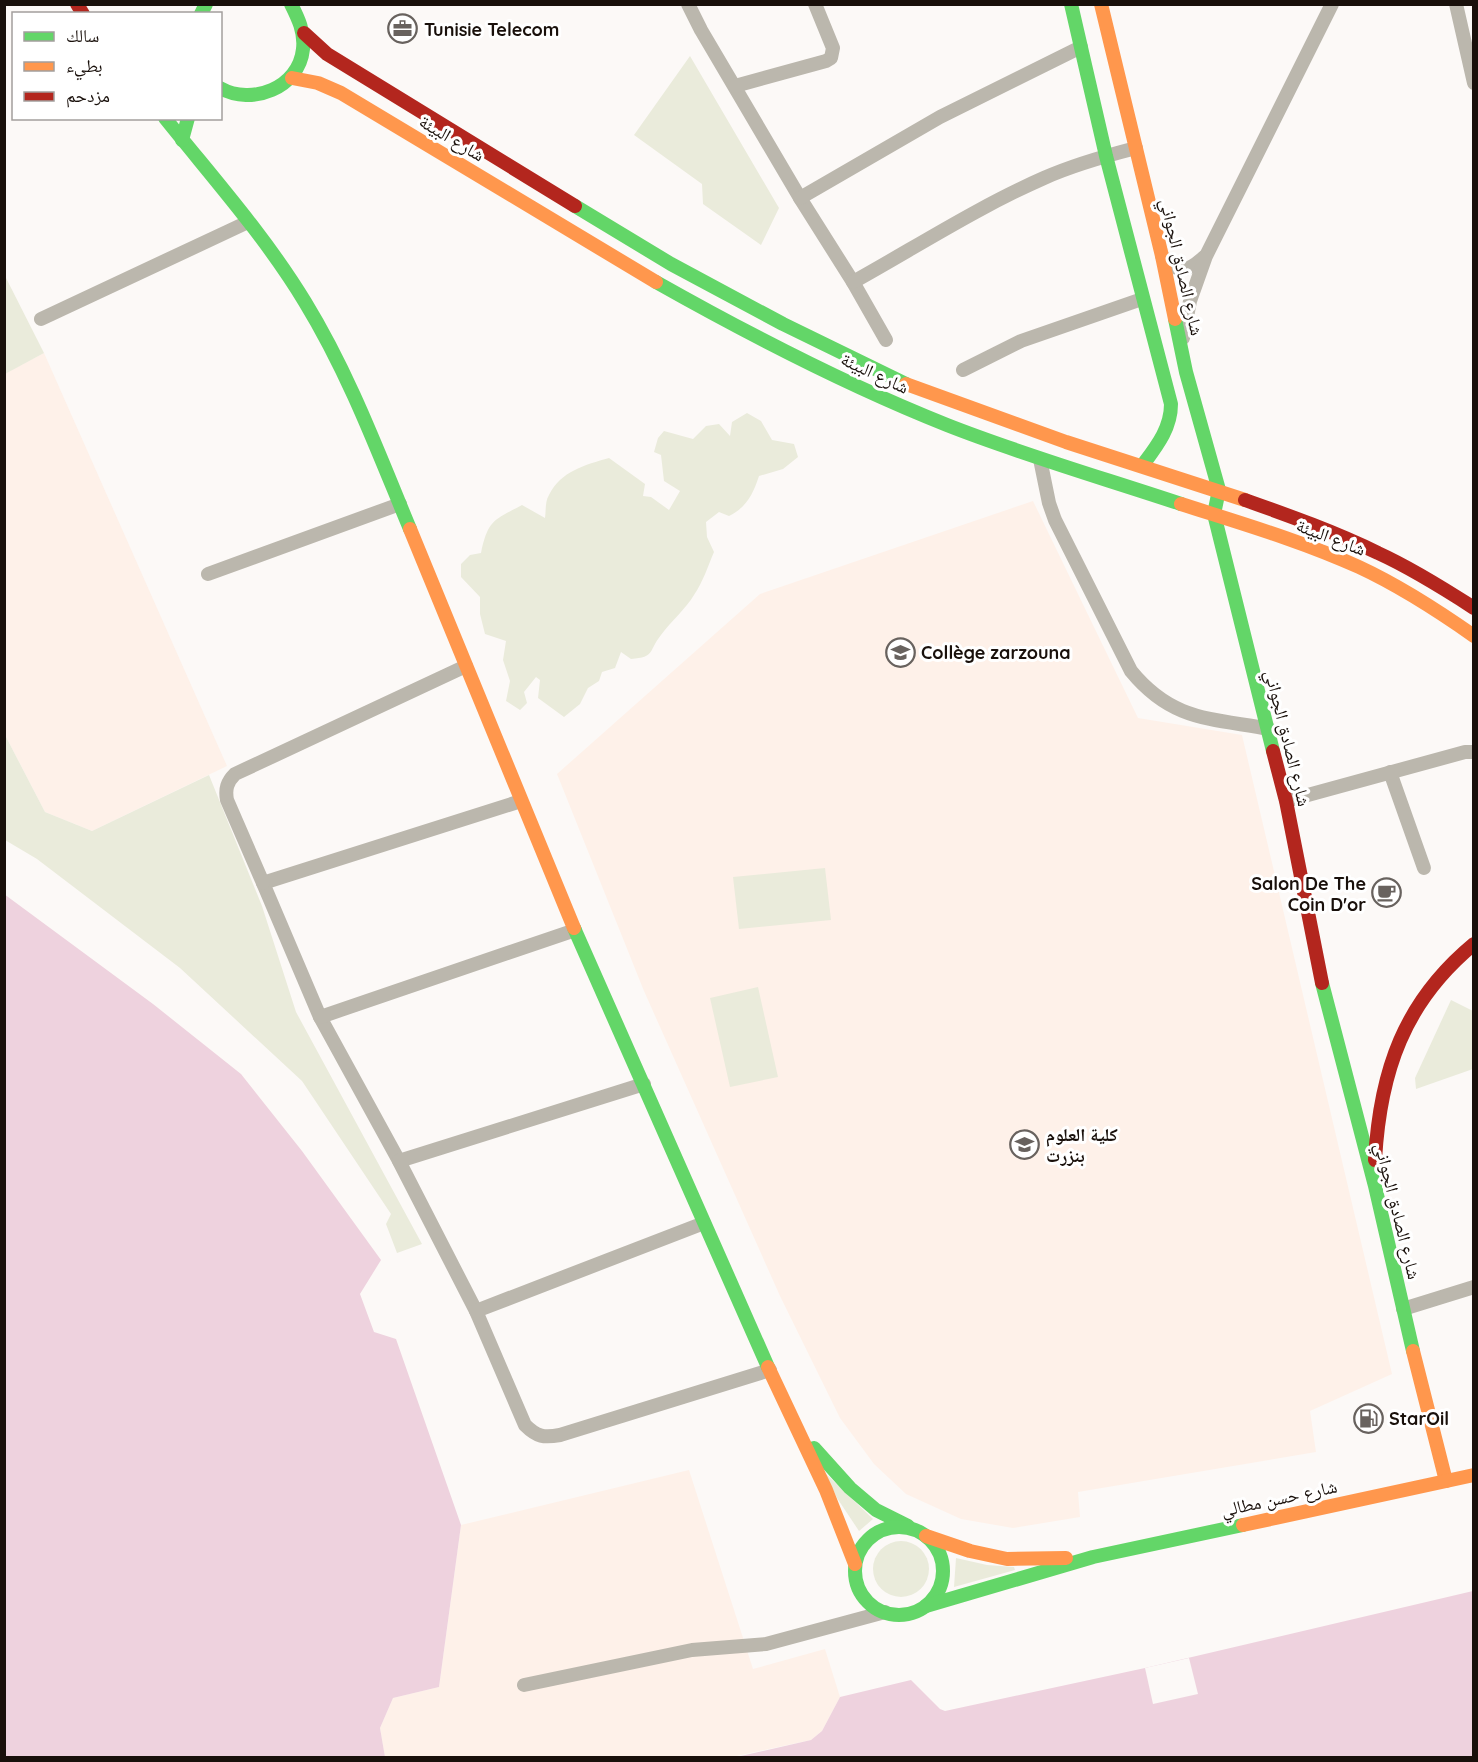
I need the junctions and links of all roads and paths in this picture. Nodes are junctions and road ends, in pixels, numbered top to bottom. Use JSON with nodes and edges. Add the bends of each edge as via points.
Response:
{"nodes":[{"id":1,"x":291,"y":4,"type":"edge"},
{"id":2,"x":304,"y":4,"type":"edge"},
{"id":3,"x":688,"y":4,"type":"edge"},
{"id":4,"x":815,"y":4,"type":"edge"},
{"id":5,"x":1071,"y":4,"type":"edge"},
{"id":6,"x":1101,"y":4,"type":"edge"},
{"id":7,"x":1332,"y":4,"type":"edge"},
{"id":8,"x":1456,"y":4,"type":"edge"},
{"id":9,"x":302,"y":28,"type":"junction"},
{"id":10,"x":1081,"y":47,"type":"junction"},
{"id":11,"x":292,"y":78,"type":"junction"},
{"id":12,"x":1473,"y":83,"type":"edge"},
{"id":13,"x":735,"y":86,"type":"junction"},
{"id":14,"x":222,"y":89,"type":"edge"},
{"id":15,"x":167,"y":120,"type":"edge"},
{"id":16,"x":187,"y":120,"type":"edge"},
{"id":17,"x":182,"y":140,"type":"junction"},
{"id":18,"x":1136,"y":148,"type":"junction"},
{"id":19,"x":1106,"y":156,"type":"junction"},
{"id":20,"x":800,"y":198,"type":"junction"},
{"id":21,"x":248,"y":222,"type":"junction"},
{"id":22,"x":1162,"y":256,"type":"junction"},
{"id":23,"x":1206,"y":256,"type":"junction"},
{"id":24,"x":853,"y":282,"type":"junction"},
{"id":25,"x":1142,"y":299,"type":"junction"},
{"id":26,"x":41,"y":320,"type":"dead end"},
{"id":27,"x":886,"y":340,"type":"dead end"},
{"id":28,"x":1182,"y":349,"type":"junction"},
{"id":29,"x":963,"y":370,"type":"dead end"},
{"id":30,"x":1186,"y":372,"type":"junction"},
{"id":31,"x":1163,"y":376,"type":"junction"},
{"id":32,"x":1040,"y":459,"type":"junction"},
{"id":33,"x":1142,"y":466,"type":"junction"},
{"id":34,"x":1219,"y":490,"type":"junction"},
{"id":35,"x":400,"y":504,"type":"junction"},
{"id":36,"x":1214,"y":514,"type":"junction"},
{"id":37,"x":208,"y":574,"type":"dead end"},
{"id":38,"x":1473,"y":608,"type":"edge"},
{"id":39,"x":1473,"y":636,"type":"edge"},
{"id":40,"x":466,"y":666,"type":"junction"},
{"id":41,"x":1269,"y":729,"type":"junction"},
{"id":42,"x":1473,"y":752,"type":"edge"},
{"id":43,"x":1390,"y":772,"type":"junction"},
{"id":44,"x":522,"y":801,"type":"junction"},
{"id":45,"x":1286,"y":801,"type":"junction"},
{"id":46,"x":1424,"y":868,"type":"dead end"},
{"id":47,"x":263,"y":883,"type":"junction"},
{"id":48,"x":575,"y":930,"type":"junction"},
{"id":49,"x":1473,"y":944,"type":"edge"},
{"id":50,"x":320,"y":1017,"type":"junction"},
{"id":51,"x":644,"y":1084,"type":"junction"},
{"id":52,"x":399,"y":1161,"type":"junction"},
{"id":53,"x":1375,"y":1186,"type":"junction"},
{"id":54,"x":704,"y":1223,"type":"junction"},
{"id":55,"x":1473,"y":1287,"type":"edge"},
{"id":56,"x":1403,"y":1309,"type":"junction"},
{"id":57,"x":476,"y":1311,"type":"junction"},
{"id":58,"x":770,"y":1370,"type":"junction"},
{"id":59,"x":802,"y":1435,"type":"junction"},
{"id":60,"x":1473,"y":1474,"type":"edge"},
{"id":61,"x":1446,"y":1481,"type":"junction"},
{"id":62,"x":921,"y":1533,"type":"junction"},
{"id":63,"x":1093,"y":1557,"type":"junction"},
{"id":64,"x":855,"y":1564,"type":"junction"},
{"id":65,"x":926,"y":1606,"type":"junction"},
{"id":66,"x":885,"y":1612,"type":"junction"},
{"id":67,"x":524,"y":1685,"type":"dead end"}],
"edges":[{"from":1,"to":9,"type":"street","name":"شارع البيئة"},
{"from":2,"to":9,"type":"street"},
{"from":3,"to":13,"type":"street"},
{"from":4,"to":13,"type":"street","via":[[833,48],[831,58]]},
{"from":5,"to":10,"type":"street"},
{"from":6,"to":18,"type":"street","name":"شارع الصادق الجواني"},
{"from":7,"to":23,"type":"street"},
{"from":8,"to":12,"type":"street"},
{"from":9,"to":11,"type":"street","via":[[301,60]]},
{"from":9,"to":33,"type":"street","name":"شارع البيئة","via":[[327,54],[661,258],[783,324],[911,386]]},
{"from":10,"to":19,"type":"street"},
{"from":10,"to":20,"type":"street","via":[[940,117]]},
{"from":11,"to":14,"type":"street","via":[[265,94],[244,96]]},
{"from":11,"to":32,"type":"street","name":"شارع البيئة","via":[[318,82],[341,93],[655,281],[770,345],[906,408]]},
{"from":13,"to":20,"type":"street"},
{"from":15,"to":17,"type":"street"},
{"from":16,"to":17,"type":"street"},
{"from":17,"to":21,"type":"street"},
{"from":18,"to":19,"type":"street"},
{"from":18,"to":22,"type":"street","name":"شارع الصادق الجواني"},
{"from":19,"to":24,"type":"street","via":[[1044,178]]},
{"from":19,"to":25,"type":"street"},
{"from":20,"to":24,"type":"street"},
{"from":21,"to":26,"type":"street"},
{"from":21,"to":35,"type":"street","via":[[285,270],[338,360]]},
{"from":22,"to":23,"type":"street","via":[[1171,266],[1184,270]]},
{"from":22,"to":28,"type":"street","name":"شارع الصادق الجواني"},
{"from":23,"to":28,"type":"street","via":[[1190,302]]},
{"from":24,"to":27,"type":"street"},
{"from":25,"to":29,"type":"street","via":[[1021,341]]},
{"from":25,"to":31,"type":"street"},
{"from":28,"to":30,"type":"street","name":"شارع الصادق الجواني"},
{"from":30,"to":31,"type":"street"},
{"from":30,"to":34,"type":"street","name":"شارع الصادق الجواني"},
{"from":31,"to":33,"type":"street","via":[[1171,404],[1170,419]]},
{"from":32,"to":36,"type":"street","name":"شارع البيئة"},
{"from":32,"to":41,"type":"street","via":[[1049,503],[1062,538],[1142,685],[1171,707],[1191,715]]},
{"from":33,"to":34,"type":"street","name":"شارع البيئة"},
{"from":34,"to":36,"type":"street","name":"شارع الصادق الجواني"},
{"from":34,"to":38,"type":"street","name":"شارع البيئة","via":[[1379,553]]},
{"from":35,"to":37,"type":"street"},
{"from":35,"to":40,"type":"street"},
{"from":36,"to":39,"type":"street","name":"شارع البيئة","via":[[1370,572],[1433,607]]},
{"from":36,"to":41,"type":"street","name":"شارع الصادق الجواني"},
{"from":40,"to":44,"type":"street"},
{"from":40,"to":47,"type":"street","via":[[230,779],[227,800]]},
{"from":41,"to":45,"type":"street","name":"شارع الصادق الجواني"},
{"from":42,"to":43,"type":"street"},
{"from":43,"to":45,"type":"street"},
{"from":43,"to":46,"type":"street"},
{"from":44,"to":47,"type":"street"},
{"from":44,"to":48,"type":"street"},
{"from":45,"to":53,"type":"street","name":"شارع الصادق الجواني","via":[[1327,1008]]},
{"from":47,"to":50,"type":"street"},
{"from":48,"to":50,"type":"street"},
{"from":48,"to":51,"type":"street"},
{"from":49,"to":53,"type":"street","via":[[1434,981],[1413,1012],[1397,1047],[1375,1129]]},
{"from":50,"to":52,"type":"street"},
{"from":51,"to":52,"type":"street"},
{"from":51,"to":54,"type":"street"},
{"from":52,"to":57,"type":"street"},
{"from":53,"to":56,"type":"street","name":"شارع الصادق الجواني"},
{"from":54,"to":57,"type":"street"},
{"from":54,"to":58,"type":"street"},
{"from":55,"to":56,"type":"street"},
{"from":56,"to":61,"type":"street","name":"شارع الصادق الجواني"},
{"from":57,"to":58,"type":"street","via":[[525,1425],[536,1436],[560,1435]]},
{"from":58,"to":59,"type":"street"},
{"from":59,"to":62,"type":"street","via":[[850,1488],[876,1510]]},
{"from":59,"to":64,"type":"street"},
{"from":60,"to":61,"type":"street","name":"شارع حسن مطالي"},
{"from":61,"to":63,"type":"street","name":"شارع حسن مطالي"},
{"from":62,"to":63,"type":"street","via":[[970,1551],[1007,1559]]},
{"from":62,"to":64,"type":"street","via":[[902,1527],[877,1532],[859,1551]]},
{"from":62,"to":65,"type":"street","via":[[935,1546],[943,1571],[941,1584]]},
{"from":63,"to":65,"type":"street"},
{"from":64,"to":66,"type":"street","via":[[861,1593],[871,1605]]},
{"from":65,"to":66,"type":"street","via":[[913,1613]]},
{"from":66,"to":67,"type":"street","via":[[766,1644],[692,1650]]}]}
